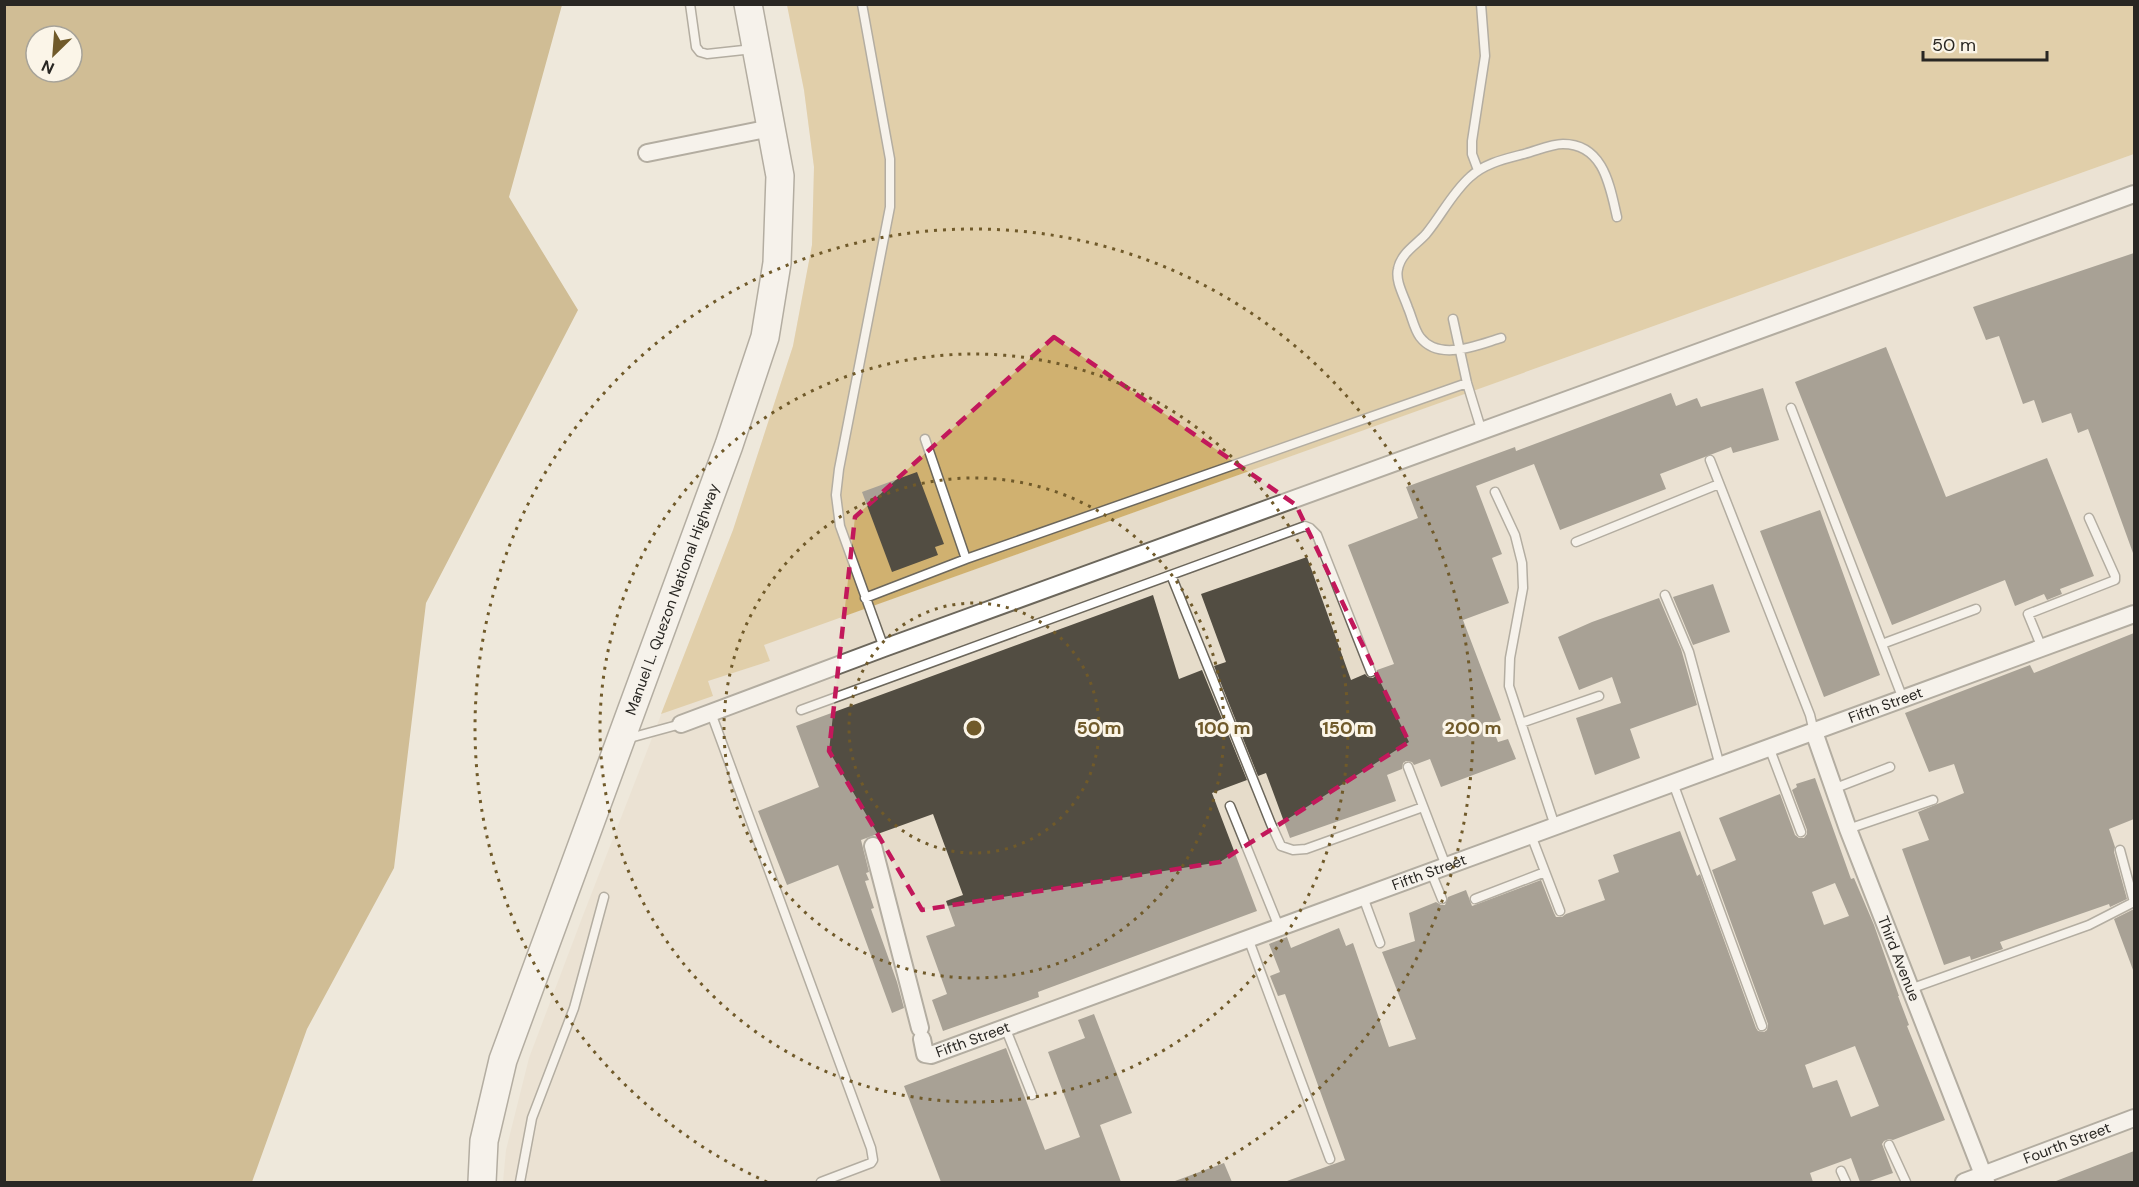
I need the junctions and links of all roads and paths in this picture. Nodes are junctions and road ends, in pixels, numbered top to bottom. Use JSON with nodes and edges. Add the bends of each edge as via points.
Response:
{"nodes":[{"id":1,"x":690,"y":4,"type":"edge"},
{"id":2,"x":748,"y":4,"type":"edge"},
{"id":3,"x":862,"y":4,"type":"edge"},
{"id":4,"x":1481,"y":4,"type":"edge"},
{"id":5,"x":757,"y":49,"type":"junction"},
{"id":6,"x":771,"y":128,"type":"junction"},
{"id":7,"x":647,"y":153,"type":"dead end"},
{"id":8,"x":1478,"y":170,"type":"junction"},
{"id":9,"x":2134,"y":194,"type":"edge"},
{"id":10,"x":1617,"y":217,"type":"dead end"},
{"id":11,"x":1453,"y":319,"type":"dead end"},
{"id":12,"x":1501,"y":338,"type":"dead end"},
{"id":13,"x":1458,"y":350,"type":"junction"},
{"id":14,"x":1467,"y":383,"type":"junction"},
{"id":15,"x":1791,"y":408,"type":"dead end"},
{"id":16,"x":1482,"y":432,"type":"junction"},
{"id":17,"x":925,"y":439,"type":"dead end"},
{"id":18,"x":1710,"y":460,"type":"dead end"},
{"id":19,"x":1719,"y":484,"type":"junction"},
{"id":20,"x":1495,"y":492,"type":"dead end"},
{"id":21,"x":2089,"y":518,"type":"dead end"},
{"id":22,"x":1576,"y":542,"type":"dead end"},
{"id":23,"x":966,"y":559,"type":"junction"},
{"id":24,"x":1171,"y":575,"type":"junction"},
{"id":25,"x":1665,"y":595,"type":"dead end"},
{"id":26,"x":865,"y":598,"type":"junction"},
{"id":27,"x":1976,"y":609,"type":"dead end"},
{"id":28,"x":2134,"y":614,"type":"edge"},
{"id":29,"x":1882,"y":644,"type":"junction"},
{"id":30,"x":884,"y":648,"type":"junction"},
{"id":31,"x":2042,"y":648,"type":"junction"},
{"id":32,"x":1371,"y":672,"type":"dead end"},
{"id":33,"x":1599,"y":696,"type":"dead end"},
{"id":34,"x":1903,"y":699,"type":"junction"},
{"id":35,"x":801,"y":710,"type":"dead end"},
{"id":36,"x":711,"y":713,"type":"junction"},
{"id":37,"x":1521,"y":723,"type":"junction"},
{"id":38,"x":681,"y":724,"type":"joint"},
{"id":39,"x":1814,"y":732,"type":"junction"},
{"id":40,"x":620,"y":741,"type":"junction"},
{"id":41,"x":1769,"y":747,"type":"junction"},
{"id":42,"x":1720,"y":766,"type":"junction"},
{"id":43,"x":1408,"y":767,"type":"dead end"},
{"id":44,"x":1890,"y":767,"type":"dead end"},
{"id":45,"x":1673,"y":783,"type":"junction"},
{"id":46,"x":1833,"y":789,"type":"junction"},
{"id":47,"x":1933,"y":800,"type":"dead end"},
{"id":48,"x":1230,"y":806,"type":"dead end"},
{"id":49,"x":1423,"y":807,"type":"junction"},
{"id":50,"x":1555,"y":826,"type":"junction"},
{"id":51,"x":1848,"y":829,"type":"junction"},
{"id":52,"x":1802,"y":832,"type":"dead end"},
{"id":53,"x":1531,"y":835,"type":"junction"},
{"id":54,"x":873,"y":846,"type":"dead end"},
{"id":55,"x":2120,"y":850,"type":"dead end"},
{"id":56,"x":1439,"y":869,"type":"junction"},
{"id":57,"x":1545,"y":872,"type":"junction"},
{"id":58,"x":604,"y":897,"type":"dead end"},
{"id":59,"x":1363,"y":897,"type":"junction"},
{"id":60,"x":1442,"y":899,"type":"dead end"},
{"id":61,"x":1475,"y":899,"type":"dead end"},
{"id":62,"x":2134,"y":902,"type":"edge"},
{"id":63,"x":1560,"y":911,"type":"dead end"},
{"id":64,"x":1279,"y":927,"type":"junction"},
{"id":65,"x":1248,"y":938,"type":"junction"},
{"id":66,"x":1380,"y":943,"type":"dead end"},
{"id":67,"x":1910,"y":989,"type":"junction"},
{"id":68,"x":1762,"y":1026,"type":"dead end"},
{"id":69,"x":1005,"y":1027,"type":"junction"},
{"id":70,"x":1032,"y":1095,"type":"dead end"},
{"id":71,"x":2134,"y":1118,"type":"edge"},
{"id":72,"x":1889,"y":1145,"type":"dead end"},
{"id":73,"x":1330,"y":1159,"type":"dead end"},
{"id":74,"x":1841,"y":1171,"type":"dead end"},
{"id":75,"x":1984,"y":1179,"type":"edge"},
{"id":76,"x":482,"y":1182,"type":"edge"},
{"id":77,"x":520,"y":1182,"type":"edge"},
{"id":78,"x":821,"y":1182,"type":"edge"},
{"id":79,"x":1845,"y":1182,"type":"edge"},
{"id":80,"x":1906,"y":1182,"type":"edge"},
{"id":81,"x":1964,"y":1182,"type":"edge"}],
"edges":[{"from":1,"to":5,"type":"lane","via":[[700,52]]},
{"from":2,"to":5,"type":"main road","name":"Manuel L. Quezon National Highway"},
{"from":3,"to":26,"type":"lane","via":[[890,159],[890,207],[836,495],[840,526]]},
{"from":4,"to":8,"type":"lane","via":[[1485,56],[1472,141]]},
{"from":5,"to":6,"type":"main road","name":"Manuel L. Quezon National Highway"},
{"from":6,"to":7,"type":"street"},
{"from":6,"to":40,"type":"main road","name":"Manuel L. Quezon National Highway","via":[[780,176],[777,263],[765,337]]},
{"from":8,"to":10,"type":"lane","via":[[1492,162],[1562,144],[1575,146],[1594,156],[1602,166]]},
{"from":8,"to":13,"type":"lane","via":[[1410,249],[1397,271],[1419,335],[1433,347]]},
{"from":9,"to":16,"type":"street"},
{"from":11,"to":13,"type":"lane"},
{"from":12,"to":13,"type":"lane"},
{"from":13,"to":14,"type":"lane"},
{"from":14,"to":16,"type":"lane"},
{"from":14,"to":23,"type":"lane"},
{"from":15,"to":29,"type":"lane"},
{"from":16,"to":30,"type":"street"},
{"from":17,"to":23,"type":"lane"},
{"from":18,"to":19,"type":"lane"},
{"from":19,"to":22,"type":"lane"},
{"from":19,"to":39,"type":"lane"},
{"from":20,"to":37,"type":"lane","via":[[1515,535],[1522,564],[1523,588],[1509,658],[1509,686]]},
{"from":21,"to":31,"type":"lane","via":[[2115,580],[2028,614]]},
{"from":23,"to":26,"type":"lane"},
{"from":24,"to":32,"type":"lane","via":[[1300,527],[1310,528],[1317,535]]},
{"from":24,"to":35,"type":"lane"},
{"from":24,"to":49,"type":"lane","via":[[1281,846],[1306,849]]},
{"from":25,"to":42,"type":"lane","via":[[1689,652]]},
{"from":26,"to":30,"type":"lane"},
{"from":27,"to":29,"type":"lane"},
{"from":28,"to":31,"type":"street","name":"Fifth Street"},
{"from":29,"to":34,"type":"lane"},
{"from":30,"to":36,"type":"street"},
{"from":31,"to":34,"type":"street","name":"Fifth Street"},
{"from":33,"to":37,"type":"lane"},
{"from":34,"to":39,"type":"street","name":"Fifth Street"},
{"from":36,"to":38,"type":"street"},
{"from":36,"to":78,"type":"lane","via":[[871,1148],[871,1163]]},
{"from":37,"to":50,"type":"lane"},
{"from":38,"to":40,"type":"lane"},
{"from":39,"to":41,"type":"street","name":"Fifth Street"},
{"from":39,"to":46,"type":"street","name":"Third Avenue"},
{"from":40,"to":76,"type":"main road","name":"Manuel L. Quezon National Highway","via":[[503,1060],[484,1141]]},
{"from":41,"to":42,"type":"street","name":"Fifth Street"},
{"from":41,"to":52,"type":"lane"},
{"from":42,"to":45,"type":"street","name":"Fifth Street"},
{"from":43,"to":49,"type":"lane"},
{"from":44,"to":46,"type":"lane"},
{"from":45,"to":50,"type":"street","name":"Fifth Street"},
{"from":45,"to":68,"type":"lane"},
{"from":46,"to":51,"type":"street","name":"Third Avenue"},
{"from":47,"to":51,"type":"lane"},
{"from":48,"to":64,"type":"lane"},
{"from":49,"to":56,"type":"lane"},
{"from":50,"to":53,"type":"street","name":"Fifth Street"},
{"from":51,"to":67,"type":"street","name":"Third Avenue"},
{"from":53,"to":56,"type":"street","name":"Fifth Street"},
{"from":53,"to":57,"type":"lane"},
{"from":54,"to":69,"type":"street","name":"Fifth Street","via":[[925,1054]]},
{"from":55,"to":62,"type":"lane"},
{"from":56,"to":59,"type":"street","name":"Fifth Street"},
{"from":56,"to":60,"type":"lane"},
{"from":57,"to":61,"type":"lane"},
{"from":57,"to":63,"type":"lane"},
{"from":58,"to":77,"type":"lane","via":[[574,1008],[532,1118]]},
{"from":59,"to":64,"type":"street","name":"Fifth Street"},
{"from":59,"to":66,"type":"lane"},
{"from":62,"to":67,"type":"lane","via":[[2089,925]]},
{"from":64,"to":65,"type":"street","name":"Fifth Street"},
{"from":65,"to":69,"type":"street","name":"Fifth Street"},
{"from":65,"to":73,"type":"lane"},
{"from":67,"to":75,"type":"street","name":"Third Avenue"},
{"from":69,"to":70,"type":"lane"},
{"from":71,"to":75,"type":"street","name":"Fourth Street"},
{"from":72,"to":80,"type":"lane"},
{"from":74,"to":79,"type":"lane"},
{"from":75,"to":81,"type":"street","name":"Fourth Street"}]}
